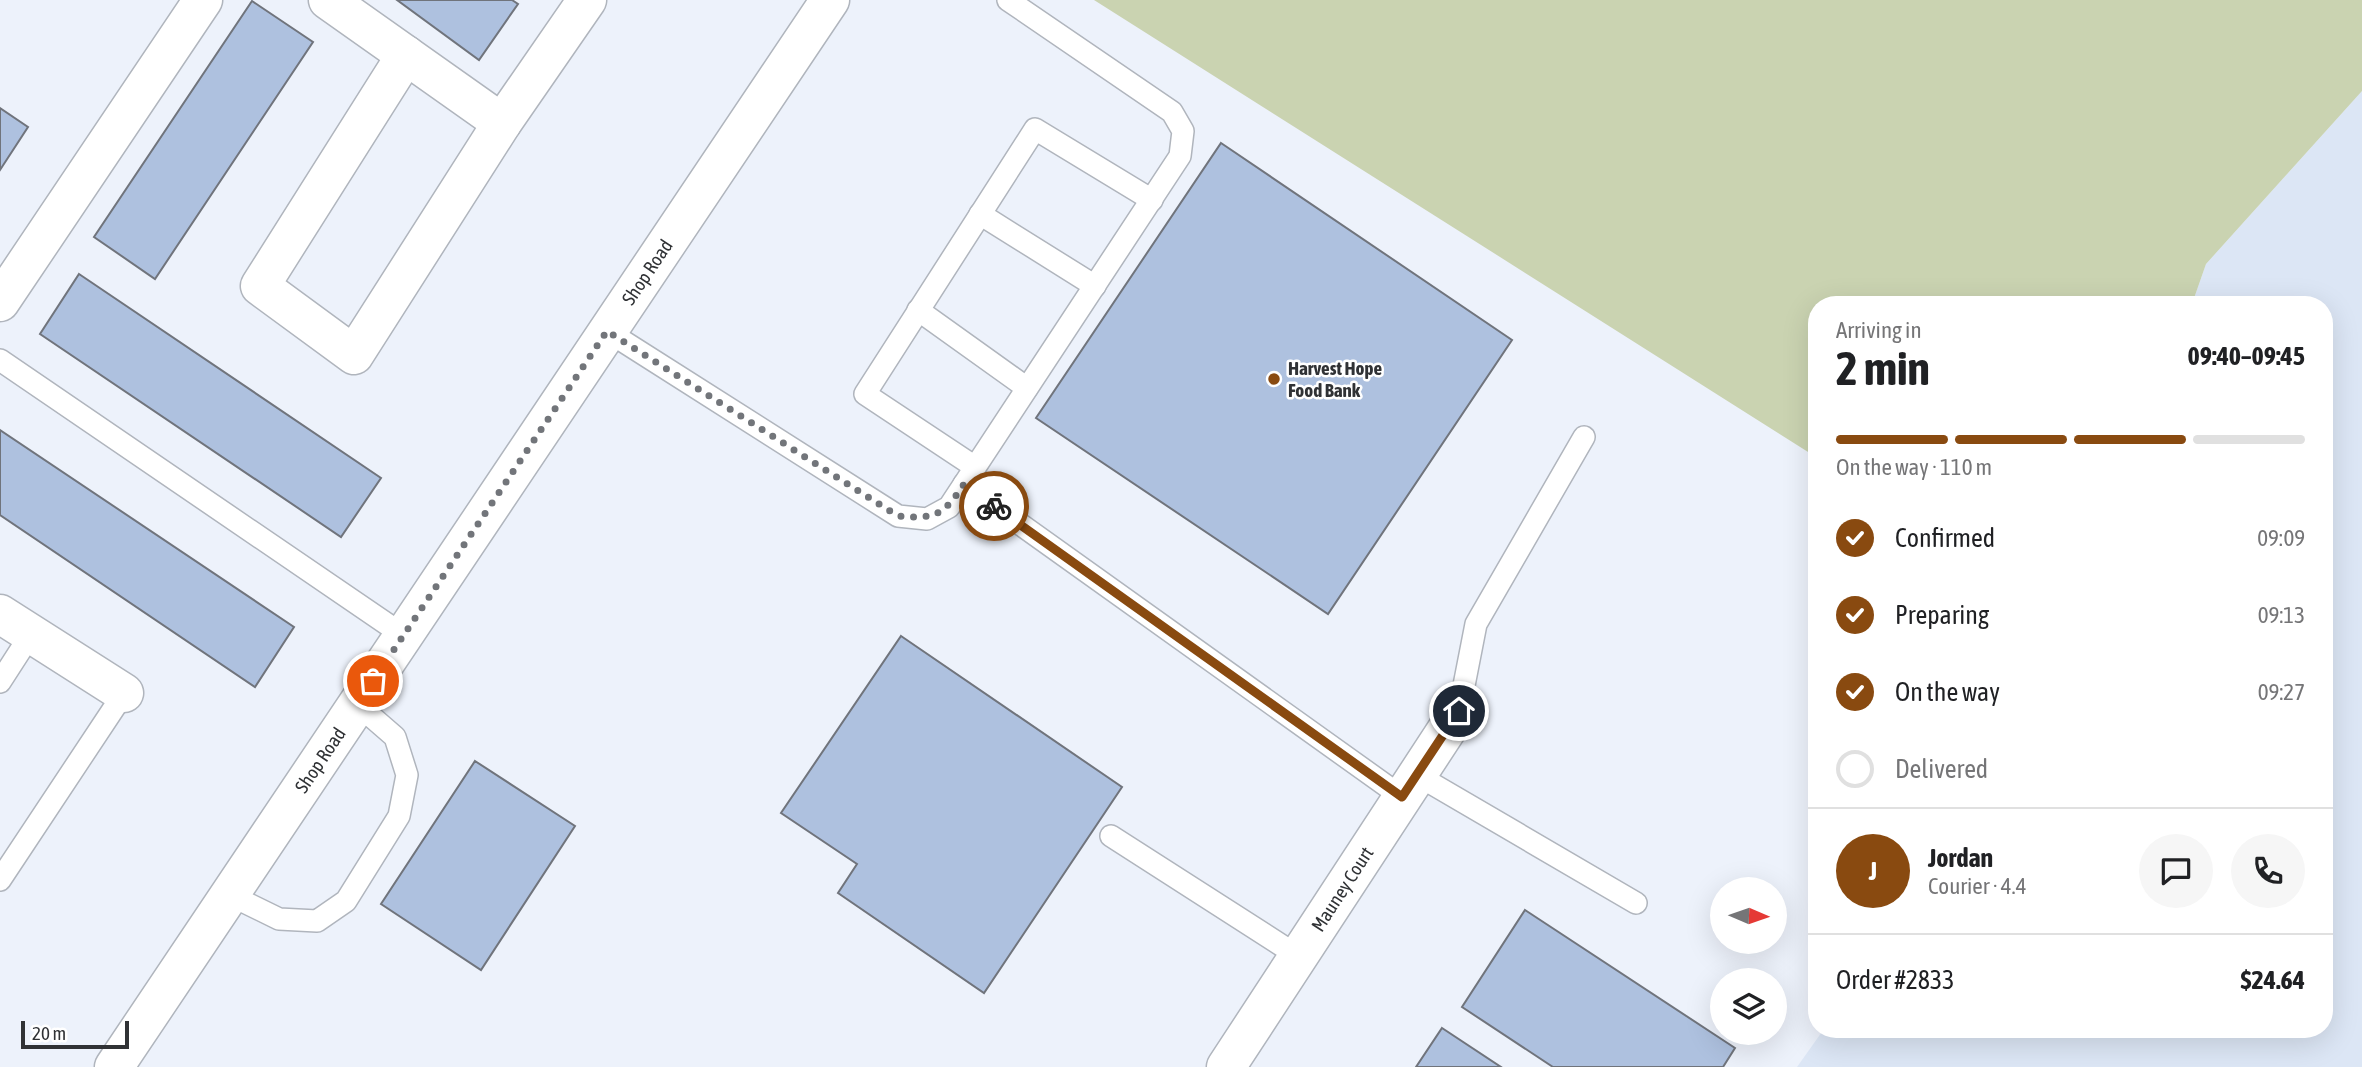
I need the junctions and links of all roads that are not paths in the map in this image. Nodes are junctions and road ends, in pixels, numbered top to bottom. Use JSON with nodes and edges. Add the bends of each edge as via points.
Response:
{"nodes":[{"id":1,"x":203,"y":0,"type":"edge"},
{"id":2,"x":328,"y":0,"type":"edge"},
{"id":3,"x":587,"y":0,"type":"edge"},
{"id":4,"x":830,"y":0,"type":"edge"},
{"id":5,"x":1008,"y":0,"type":"edge"},
{"id":6,"x":406,"y":55,"type":"junction"},
{"id":7,"x":502,"y":123,"type":"junction"},
{"id":8,"x":1152,"y":200,"type":"junction"},
{"id":9,"x":980,"y":214,"type":"junction"},
{"id":10,"x":1095,"y":286,"type":"junction"},
{"id":11,"x":0,"y":302,"type":"edge"},
{"id":12,"x":918,"y":310,"type":"junction"},
{"id":13,"x":607,"y":331,"type":"junction"},
{"id":14,"x":0,"y":360,"type":"edge"},
{"id":15,"x":1027,"y":388,"type":"junction"},
{"id":16,"x":1584,"y":437,"type":"dead end"},
{"id":17,"x":970,"y":476,"type":"junction"},
{"id":18,"x":15,"y":624,"type":"edge"},
{"id":19,"x":403,"y":635,"type":"junction"},
{"id":20,"x":0,"y":682,"type":"edge"},
{"id":21,"x":124,"y":693,"type":"joint"},
{"id":22,"x":357,"y":704,"type":"junction"},
{"id":23,"x":1459,"y":711,"type":"joint"},
{"id":24,"x":1410,"y":786,"type":"junction"},
{"id":25,"x":1111,"y":836,"type":"dead end"},
{"id":26,"x":0,"y":880,"type":"edge"},
{"id":27,"x":230,"y":895,"type":"junction"},
{"id":28,"x":1636,"y":903,"type":"dead end"},
{"id":29,"x":1298,"y":956,"type":"junction"},
{"id":30,"x":114,"y":1067,"type":"edge"},
{"id":31,"x":1226,"y":1067,"type":"edge"}],
"edges":[{"from":1,"to":11,"type":"street"},
{"from":2,"to":6,"type":"street"},
{"from":3,"to":7,"type":"street"},
{"from":4,"to":13,"type":"street","name":"Shop Road"},
{"from":5,"to":8,"type":"lane","via":[[1172,112],[1183,131],[1180,156]]},
{"from":6,"to":7,"type":"street"},
{"from":6,"to":7,"type":"street","via":[[260,286],[354,355]]},
{"from":8,"to":9,"type":"lane","via":[[1035,129]]},
{"from":8,"to":10,"type":"lane"},
{"from":9,"to":10,"type":"lane"},
{"from":9,"to":12,"type":"lane"},
{"from":10,"to":15,"type":"lane"},
{"from":12,"to":15,"type":"lane"},
{"from":12,"to":17,"type":"lane","via":[[865,394]]},
{"from":13,"to":17,"type":"lane","via":[[898,516],[927,519],[948,508]]},
{"from":13,"to":19,"type":"street","name":"Shop Road"},
{"from":14,"to":19,"type":"lane"},
{"from":15,"to":17,"type":"lane"},
{"from":16,"to":23,"type":"lane","via":[[1476,624]]},
{"from":17,"to":24,"type":"lane"},
{"from":18,"to":20,"type":"lane"},
{"from":18,"to":21,"type":"street"},
{"from":19,"to":22,"type":"street","name":"Shop Road"},
{"from":21,"to":26,"type":"lane"},
{"from":22,"to":27,"type":"street","name":"Shop Road"},
{"from":22,"to":27,"type":"lane","via":[[395,737],[407,775],[398,816],[346,901],[317,921],[279,919]]},
{"from":23,"to":24,"type":"street","name":"Mauney Court"},
{"from":24,"to":28,"type":"lane"},
{"from":24,"to":29,"type":"street","name":"Mauney Court"},
{"from":25,"to":29,"type":"lane"},
{"from":27,"to":30,"type":"street","name":"Shop Road"},
{"from":29,"to":31,"type":"street","name":"Mauney Court"}]}
